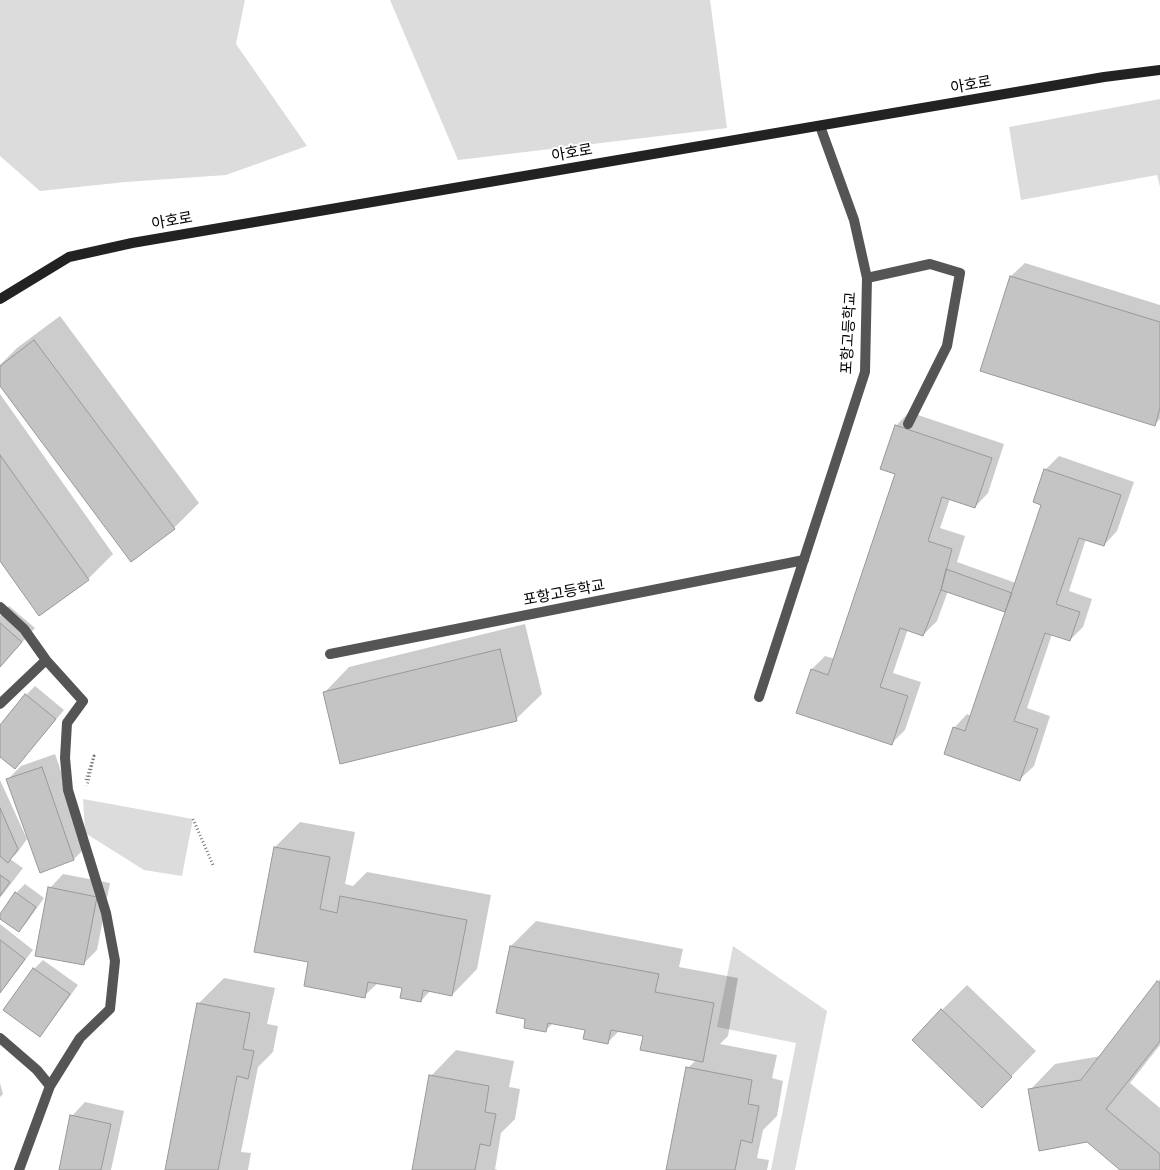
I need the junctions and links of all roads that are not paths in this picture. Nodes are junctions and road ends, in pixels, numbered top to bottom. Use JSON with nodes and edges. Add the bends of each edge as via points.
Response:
{"nodes":[{"id":1,"x":1160,"y":70,"type":"edge"},
{"id":2,"x":820,"y":126,"type":"junction"},
{"id":3,"x":866,"y":278,"type":"junction"},
{"id":4,"x":0,"y":299,"type":"edge"},
{"id":5,"x":908,"y":424,"type":"dead end"},
{"id":6,"x":804,"y":560,"type":"junction"},
{"id":7,"x":0,"y":607,"type":"edge"},
{"id":8,"x":330,"y":654,"type":"dead end"},
{"id":9,"x":46,"y":660,"type":"junction"},
{"id":10,"x":759,"y":697,"type":"dead end"},
{"id":11,"x":0,"y":704,"type":"edge"},
{"id":12,"x":0,"y":1038,"type":"edge"},
{"id":13,"x":50,"y":1086,"type":"junction"},
{"id":14,"x":19,"y":1170,"type":"edge"}],
"edges":[{"from":1,"to":2,"type":"main road","name":"아호로"},
{"from":2,"to":3,"type":"lane","name":"포항고등학교","via":[[854,220]]},
{"from":2,"to":4,"type":"main road","name":"아호로","via":[[132,243],[69,258]]},
{"from":3,"to":5,"type":"lane","name":"포항고등학교","via":[[930,264],[960,273],[947,346]]},
{"from":3,"to":6,"type":"lane","name":"포항고등학교","via":[[865,372]]},
{"from":6,"to":8,"type":"lane","name":"포항고등학교"},
{"from":6,"to":10,"type":"lane","name":"포항고등학교"},
{"from":7,"to":9,"type":"lane","via":[[24,629]]},
{"from":9,"to":11,"type":"lane"},
{"from":9,"to":13,"type":"lane","via":[[83,701],[67,723],[67,782],[106,913],[115,961],[110,1008],[80,1038]]},
{"from":12,"to":13,"type":"lane","via":[[37,1070]]},
{"from":13,"to":14,"type":"lane"}]}
